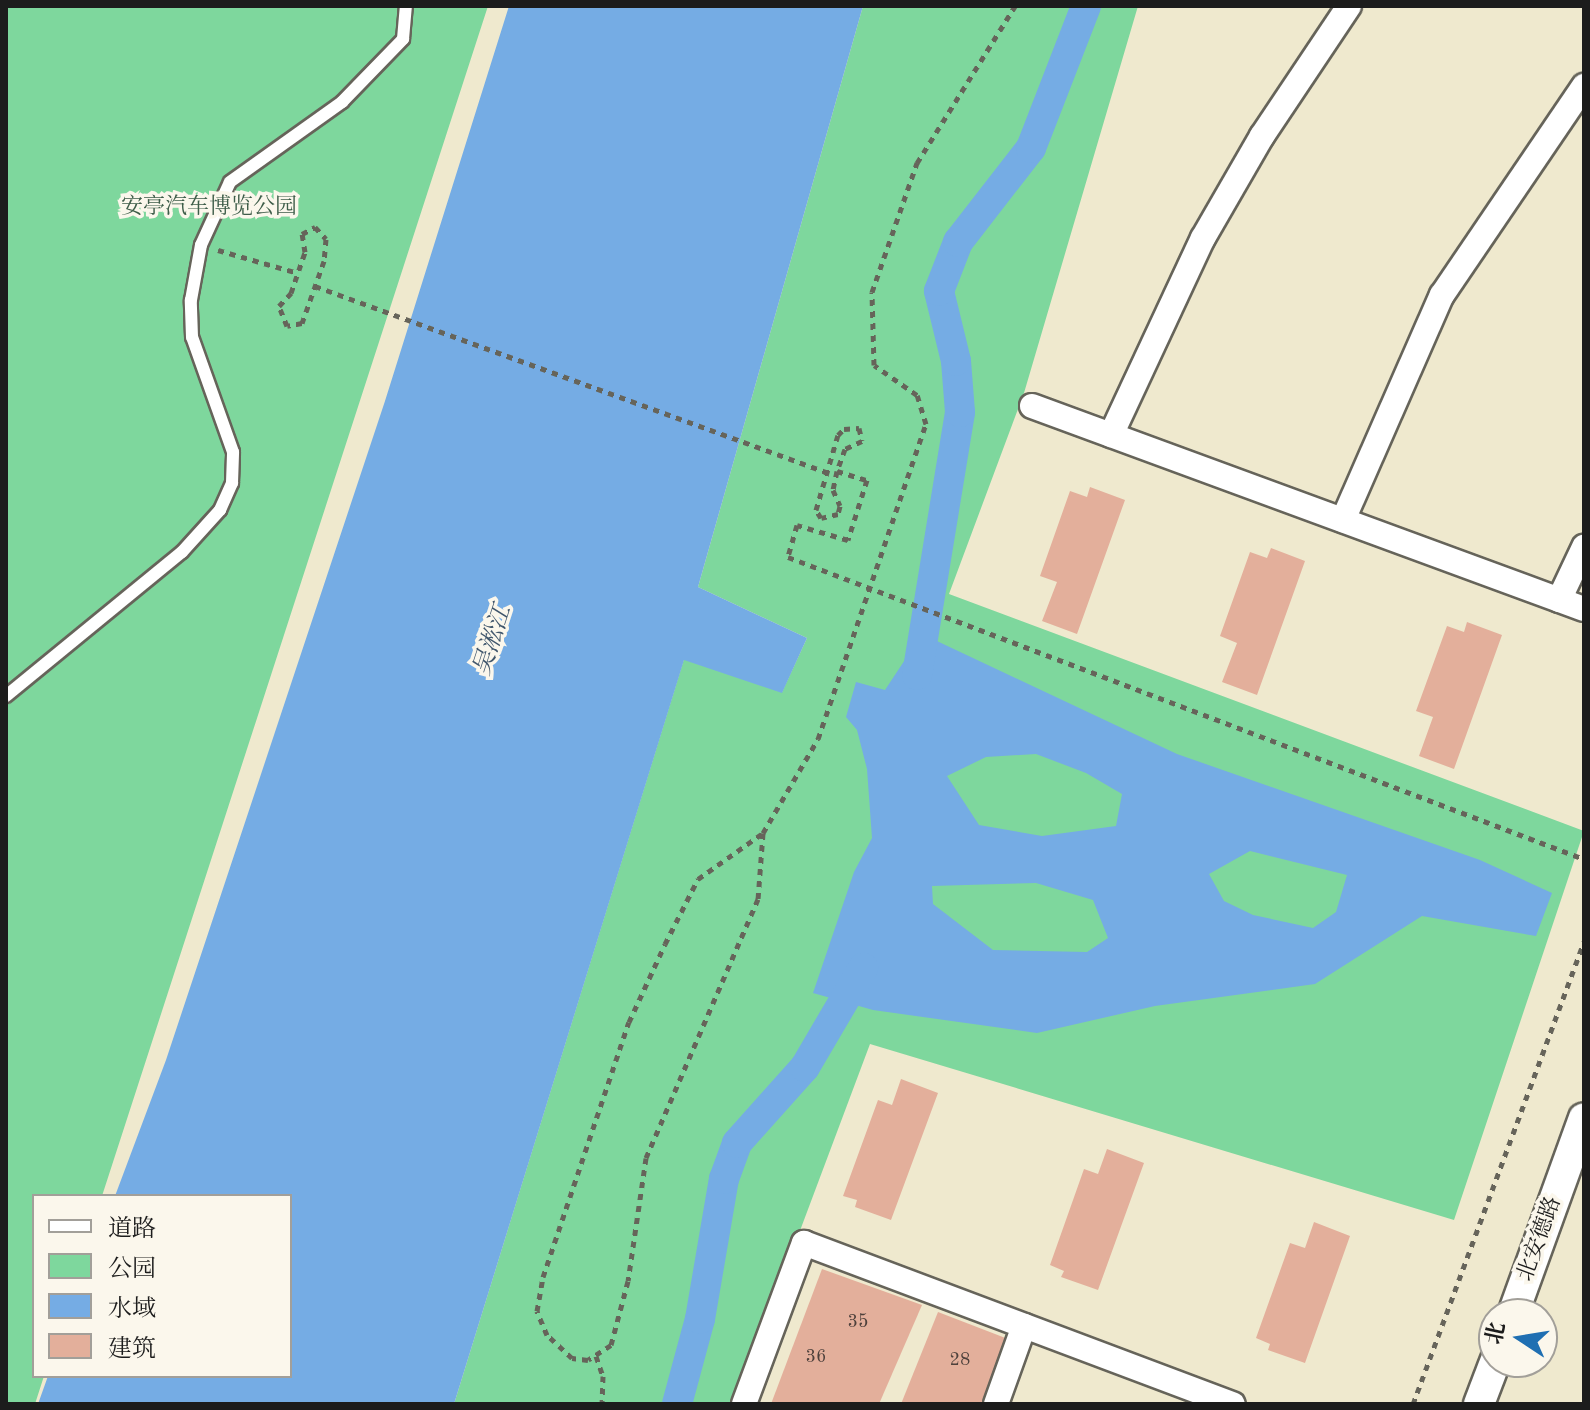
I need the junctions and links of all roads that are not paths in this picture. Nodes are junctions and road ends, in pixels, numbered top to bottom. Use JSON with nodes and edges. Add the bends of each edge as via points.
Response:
{"nodes":[{"id":1,"x":406,"y":6,"type":"edge"},
{"id":2,"x":1349,"y":6,"type":"edge"},
{"id":3,"x":1584,"y":86,"type":"edge"},
{"id":4,"x":1032,"y":406,"type":"dead end"},
{"id":5,"x":1111,"y":435,"type":"junction"},
{"id":6,"x":1343,"y":520,"type":"junction"},
{"id":7,"x":1584,"y":547,"type":"edge"},
{"id":8,"x":1559,"y":600,"type":"junction"},
{"id":9,"x":1584,"y":609,"type":"edge"},
{"id":10,"x":6,"y":696,"type":"edge"},
{"id":11,"x":1584,"y":1118,"type":"edge"},
{"id":12,"x":1519,"y":1298,"type":"edge"},
{"id":13,"x":1024,"y":1326,"type":"junction"},
{"id":14,"x":1489,"y":1378,"type":"edge"},
{"id":15,"x":744,"y":1404,"type":"edge"},
{"id":16,"x":996,"y":1404,"type":"edge"},
{"id":17,"x":1233,"y":1404,"type":"edge"},
{"id":18,"x":1479,"y":1404,"type":"edge"}],
"edges":[{"from":1,"to":10,"type":"lane","via":[[403,39],[342,102],[230,182],[201,245],[191,300],[192,337],[233,452],[232,483],[220,510],[182,552]]},
{"from":2,"to":5,"type":"street","via":[[1262,136],[1203,238]]},
{"from":3,"to":6,"type":"street","via":[[1442,295]]},
{"from":4,"to":5,"type":"street"},
{"from":5,"to":6,"type":"street"},
{"from":6,"to":8,"type":"street"},
{"from":7,"to":8,"type":"street"},
{"from":8,"to":9,"type":"street"},
{"from":11,"to":12,"type":"street","name":"北安德路"},
{"from":13,"to":15,"type":"street","via":[[804,1243]]},
{"from":13,"to":16,"type":"street"},
{"from":13,"to":17,"type":"street"},
{"from":14,"to":18,"type":"street"}]}
